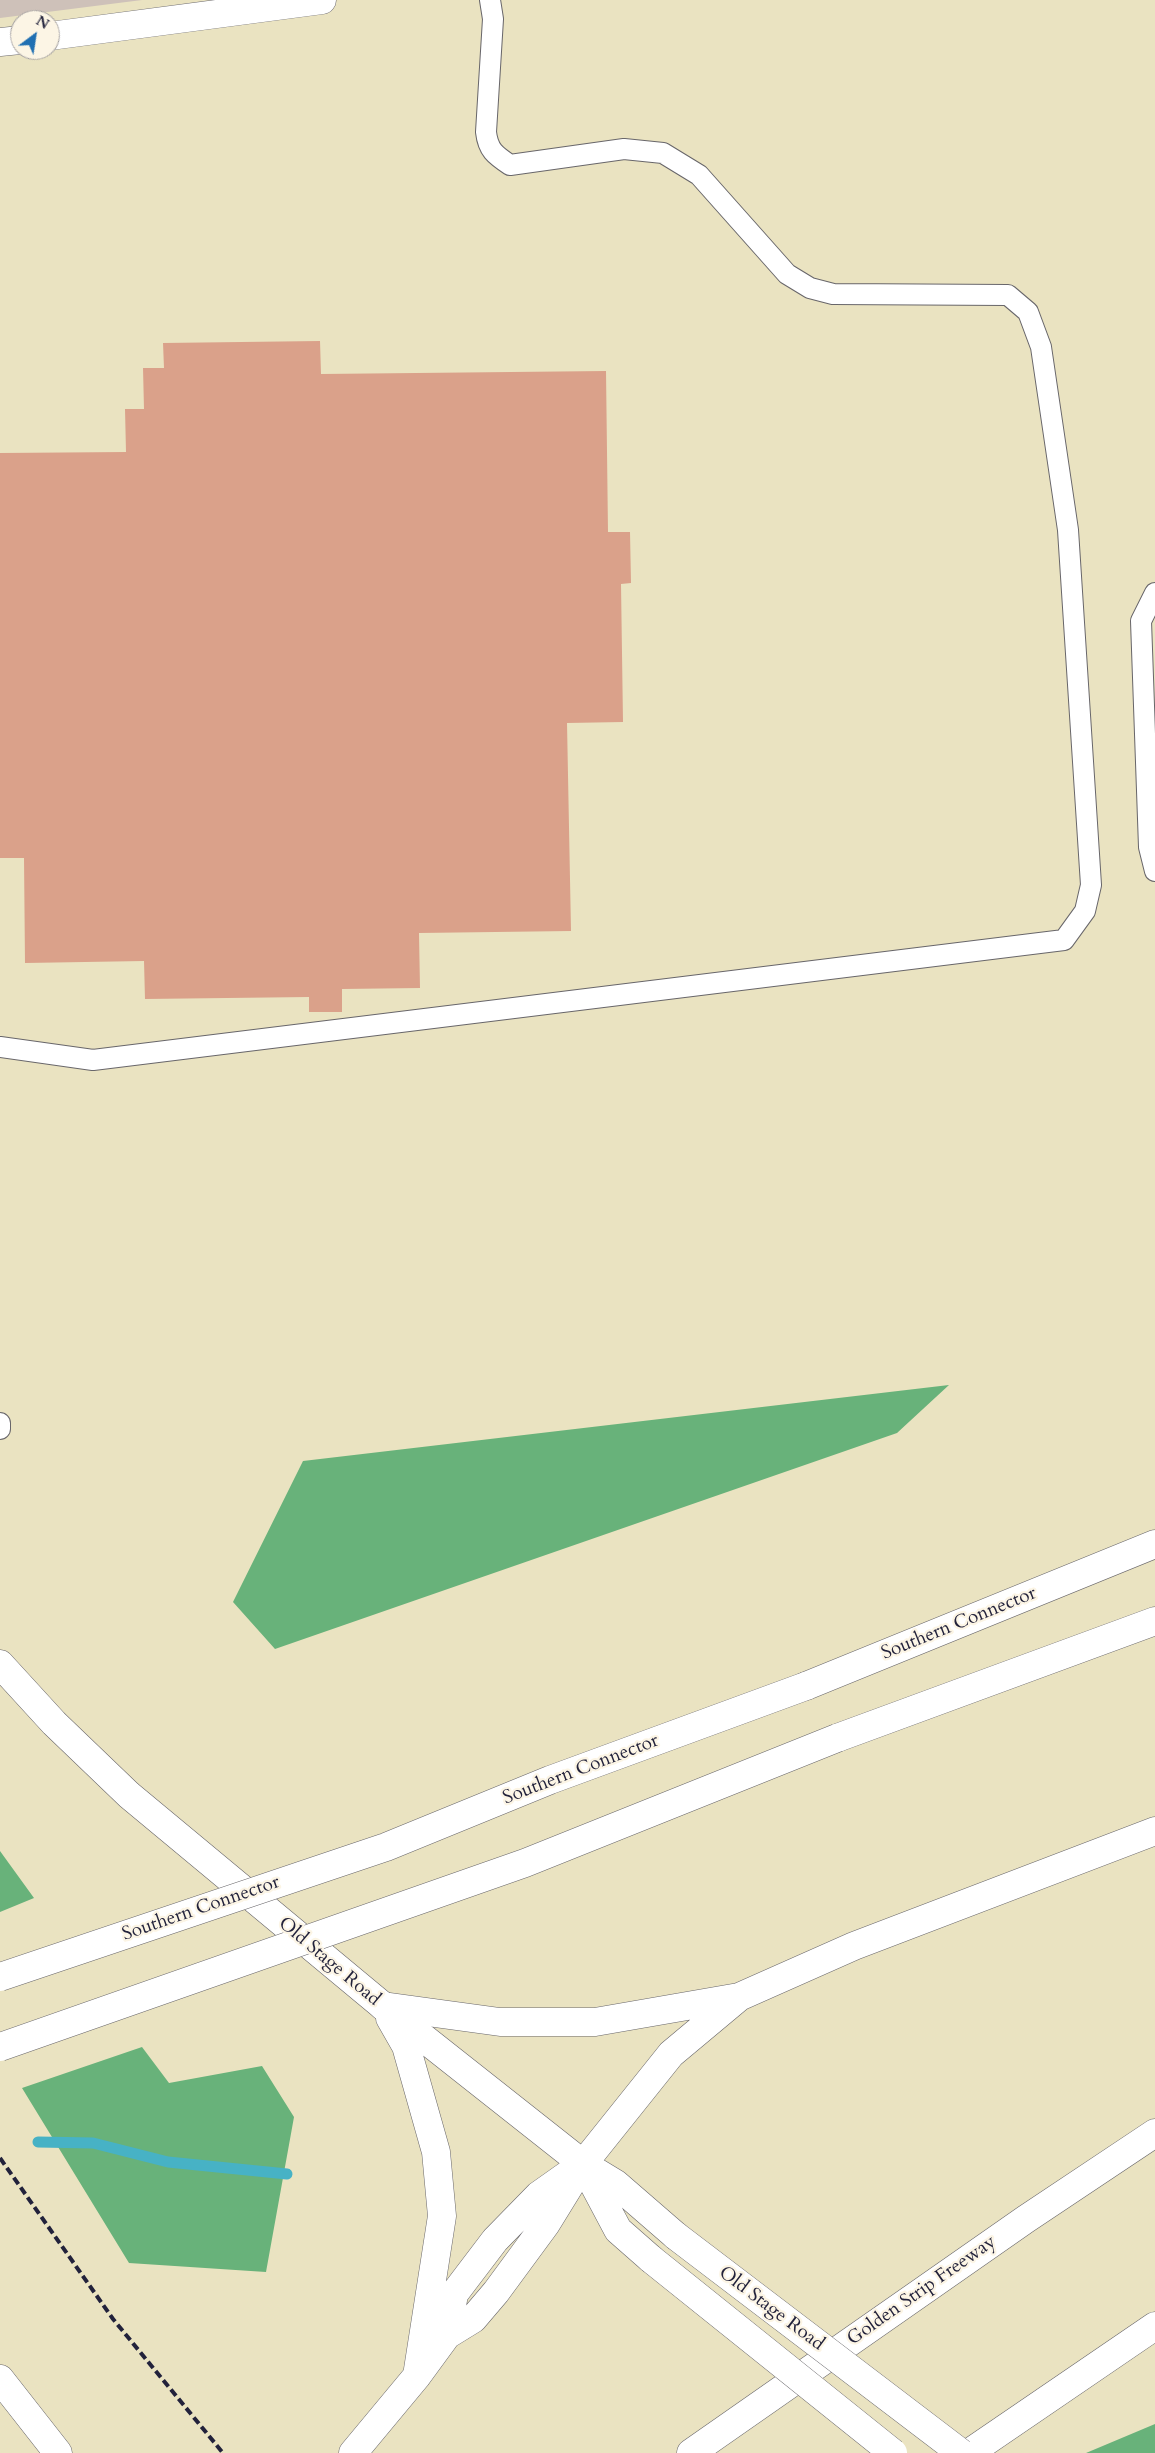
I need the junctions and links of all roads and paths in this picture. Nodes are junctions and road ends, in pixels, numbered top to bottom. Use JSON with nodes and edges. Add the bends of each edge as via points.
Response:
{"nodes":[{"id":1,"x":322,"y":0,"type":"edge"},
{"id":2,"x":490,"y":0,"type":"edge"},
{"id":3,"x":60,"y":35,"type":"edge"},
{"id":4,"x":1155,"y":593,"type":"edge"},
{"id":5,"x":1155,"y":871,"type":"edge"},
{"id":6,"x":0,"y":1047,"type":"edge"},
{"id":7,"x":0,"y":1423,"type":"edge"},
{"id":8,"x":0,"y":1428,"type":"edge"},
{"id":9,"x":1155,"y":1544,"type":"edge"},
{"id":10,"x":1155,"y":1621,"type":"edge"},
{"id":11,"x":0,"y":1664,"type":"edge"},
{"id":12,"x":1155,"y":1831,"type":"edge"},
{"id":13,"x":0,"y":1977,"type":"edge"},
{"id":14,"x":739,"y":1997,"type":"junction"},
{"id":15,"x":383,"y":2006,"type":"junction"},
{"id":16,"x":0,"y":2047,"type":"edge"},
{"id":17,"x":1155,"y":2133,"type":"edge"},
{"id":18,"x":583,"y":2164,"type":"junction"},
{"id":19,"x":1155,"y":2326,"type":"edge"},
{"id":20,"x":417,"y":2376,"type":"junction"},
{"id":21,"x":0,"y":2379,"type":"edge"},
{"id":22,"x":58,"y":2453,"type":"edge"},
{"id":23,"x":353,"y":2453,"type":"edge"},
{"id":24,"x":691,"y":2453,"type":"edge"},
{"id":25,"x":893,"y":2453,"type":"edge"},
{"id":26,"x":961,"y":2453,"type":"edge"},
{"id":27,"x":969,"y":2453,"type":"edge"}],
"edges":[{"from":1,"to":3,"type":"main road"},
{"from":2,"to":6,"type":"lane","via":[[493,19],[486,138],[493,152],[510,165],[624,149],[663,153],[699,175],[786,274],[810,288],[832,294],[1008,295],[1028,312],[1041,347],[1068,530],[1091,885],[1085,911],[1064,940],[93,1060]]},
{"from":4,"to":5,"type":"lane","via":[[1141,622],[1149,847]]},
{"from":7,"to":8,"type":"lane"},
{"from":9,"to":13,"type":"main road","name":"Southern Connector","bridge":true,"via":[[806,1686],[550,1780],[386,1847]]},
{"from":10,"to":16,"type":"main road","bridge":true,"via":[[837,1738],[525,1863]]},
{"from":11,"to":15,"type":"main road","name":"Old Stage Road","via":[[54,1724],[129,1795]]},
{"from":12,"to":14,"type":"main road","via":[[854,1946]]},
{"from":14,"to":15,"type":"main road","via":[[596,2022],[500,2022]]},
{"from":14,"to":18,"type":"main road","via":[[671,2054]]},
{"from":15,"to":18,"type":"main road","name":"Old Stage Road"},
{"from":15,"to":20,"type":"main road","via":[[406,2046],[436,2152],[442,2216]]},
{"from":17,"to":24,"type":"main road","name":"Golden Strip Freeway"},
{"from":18,"to":20,"type":"main road","via":[[539,2194],[495,2240],[454,2294],[447,2335]]},
{"from":18,"to":25,"type":"main road","name":"Old Stage Road","bridge":true,"via":[[618,2230],[650,2260]]},
{"from":18,"to":26,"type":"main road","name":"Old Stage Road","bridge":true,"via":[[616,2184],[676,2236]]},
{"from":19,"to":27,"type":"main road"},
{"from":20,"to":23,"type":"main road"},
{"from":21,"to":22,"type":"main road"}]}
